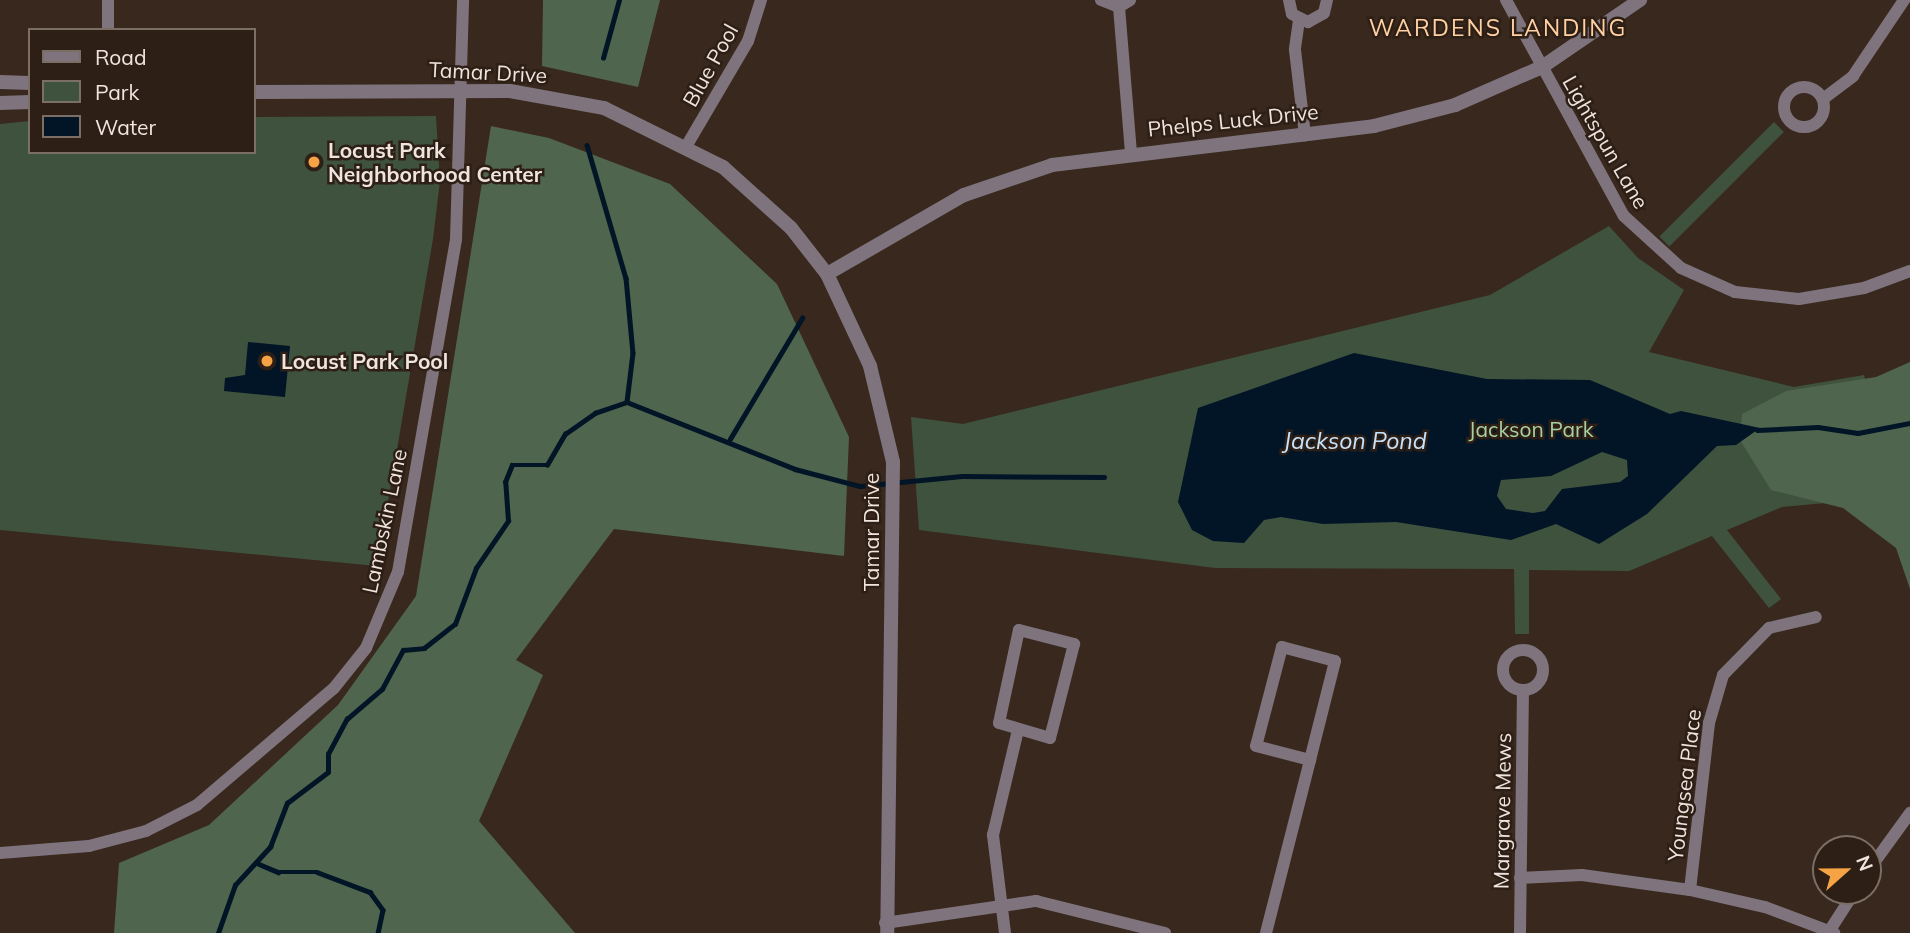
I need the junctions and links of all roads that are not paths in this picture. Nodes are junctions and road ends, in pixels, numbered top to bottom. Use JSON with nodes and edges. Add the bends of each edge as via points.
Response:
{"nodes":[{"id":1,"x":108,"y":0,"type":"edge"},
{"id":2,"x":463,"y":0,"type":"edge"},
{"id":3,"x":761,"y":0,"type":"edge"},
{"id":4,"x":1101,"y":0,"type":"edge"},
{"id":5,"x":1289,"y":0,"type":"edge"},
{"id":6,"x":1327,"y":0,"type":"edge"},
{"id":7,"x":1506,"y":0,"type":"edge"},
{"id":8,"x":1640,"y":0,"type":"edge"},
{"id":9,"x":1904,"y":0,"type":"edge"},
{"id":10,"x":1124,"y":3,"type":"edge"},
{"id":11,"x":1299,"y":20,"type":"junction"},
{"id":12,"x":108,"y":28,"type":"edge"},
{"id":13,"x":1542,"y":67,"type":"junction"},
{"id":14,"x":0,"y":82,"type":"edge"},
{"id":15,"x":28,"y":83,"type":"edge"},
{"id":16,"x":464,"y":90,"type":"junction"},
{"id":17,"x":256,"y":92,"type":"edge"},
{"id":18,"x":1823,"y":99,"type":"dead end"},
{"id":19,"x":28,"y":102,"type":"edge"},
{"id":20,"x":0,"y":103,"type":"edge"},
{"id":21,"x":1305,"y":135,"type":"junction"},
{"id":22,"x":687,"y":145,"type":"junction"},
{"id":23,"x":1131,"y":152,"type":"junction"},
{"id":24,"x":1910,"y":271,"type":"edge"},
{"id":25,"x":827,"y":274,"type":"junction"},
{"id":26,"x":1816,"y":617,"type":"dead end"},
{"id":27,"x":1523,"y":690,"type":"dead end"},
{"id":28,"x":1018,"y":730,"type":"junction"},
{"id":29,"x":1310,"y":760,"type":"junction"},
{"id":30,"x":1910,"y":813,"type":"edge"},
{"id":31,"x":1882,"y":851,"type":"edge"},
{"id":32,"x":0,"y":853,"type":"edge"},
{"id":33,"x":1520,"y":878,"type":"junction"},
{"id":34,"x":1690,"y":890,"type":"junction"},
{"id":35,"x":999,"y":905,"type":"junction"},
{"id":36,"x":1847,"y":905,"type":"edge"},
{"id":37,"x":886,"y":928,"type":"edge"},
{"id":38,"x":1132,"y":929,"type":"edge"},
{"id":39,"x":1832,"y":931,"type":"edge"},
{"id":40,"x":1005,"y":933,"type":"edge"},
{"id":41,"x":1165,"y":933,"type":"edge"},
{"id":42,"x":1266,"y":933,"type":"edge"},
{"id":43,"x":1520,"y":933,"type":"edge"}],
"edges":[{"from":1,"to":12,"type":"street"},
{"from":2,"to":16,"type":"street","name":"Lambskin Lane"},
{"from":3,"to":22,"type":"street","name":"Blue Pool","via":[[748,41]]},
{"from":4,"to":10,"type":"street"},
{"from":5,"to":11,"type":"street"},
{"from":6,"to":11,"type":"street","via":[[1319,19]]},
{"from":7,"to":13,"type":"street","name":"Lightspun Lane"},
{"from":8,"to":13,"type":"street","name":"Phelps Luck Drive"},
{"from":9,"to":18,"type":"street","via":[[1853,76]]},
{"from":10,"to":23,"type":"street"},
{"from":11,"to":21,"type":"street","via":[[1295,50]]},
{"from":13,"to":21,"type":"street","name":"Phelps Luck Drive","via":[[1415,117]]},
{"from":13,"to":24,"type":"street","name":"Lightspun Lane","via":[[1624,216],[1681,268],[1735,292],[1799,299],[1864,288]]},
{"from":14,"to":15,"type":"street"},
{"from":16,"to":17,"type":"street","name":"Tamar Drive"},
{"from":16,"to":22,"type":"street","name":"Tamar Drive","via":[[555,96],[604,108]]},
{"from":16,"to":32,"type":"street","name":"Lambskin Lane","via":[[456,239],[398,572],[366,648],[334,688],[197,805],[146,831],[89,846]]},
{"from":19,"to":20,"type":"street"},
{"from":21,"to":23,"type":"street","name":"Phelps Luck Drive"},
{"from":22,"to":25,"type":"street","name":"Tamar Drive","via":[[753,191]]},
{"from":23,"to":25,"type":"street","name":"Phelps Luck Drive","via":[[1052,165],[964,195]]},
{"from":25,"to":37,"type":"street","name":"Tamar Drive","via":[[870,366],[893,462]]},
{"from":26,"to":34,"type":"street","name":"Youngsea Place","via":[[1769,628],[1723,675],[1709,723]]},
{"from":27,"to":33,"type":"street","name":"Margrave Mews"},
{"from":28,"to":28,"type":"street","via":[[1003,726],[997,715],[1019,631],[1074,643],[1050,738]]},
{"from":28,"to":35,"type":"street","via":[[993,835]]},
{"from":29,"to":29,"type":"street","via":[[1335,661],[1282,647],[1256,746]]},
{"from":29,"to":42,"type":"street"},
{"from":30,"to":31,"type":"street"},
{"from":33,"to":34,"type":"street","via":[[1582,875]]},
{"from":33,"to":43,"type":"street","name":"Margrave Mews"},
{"from":34,"to":39,"type":"street"},
{"from":35,"to":37,"type":"street"},
{"from":35,"to":38,"type":"street","via":[[1036,901]]},
{"from":35,"to":40,"type":"street"},
{"from":36,"to":39,"type":"street"},
{"from":38,"to":41,"type":"street"}]}
